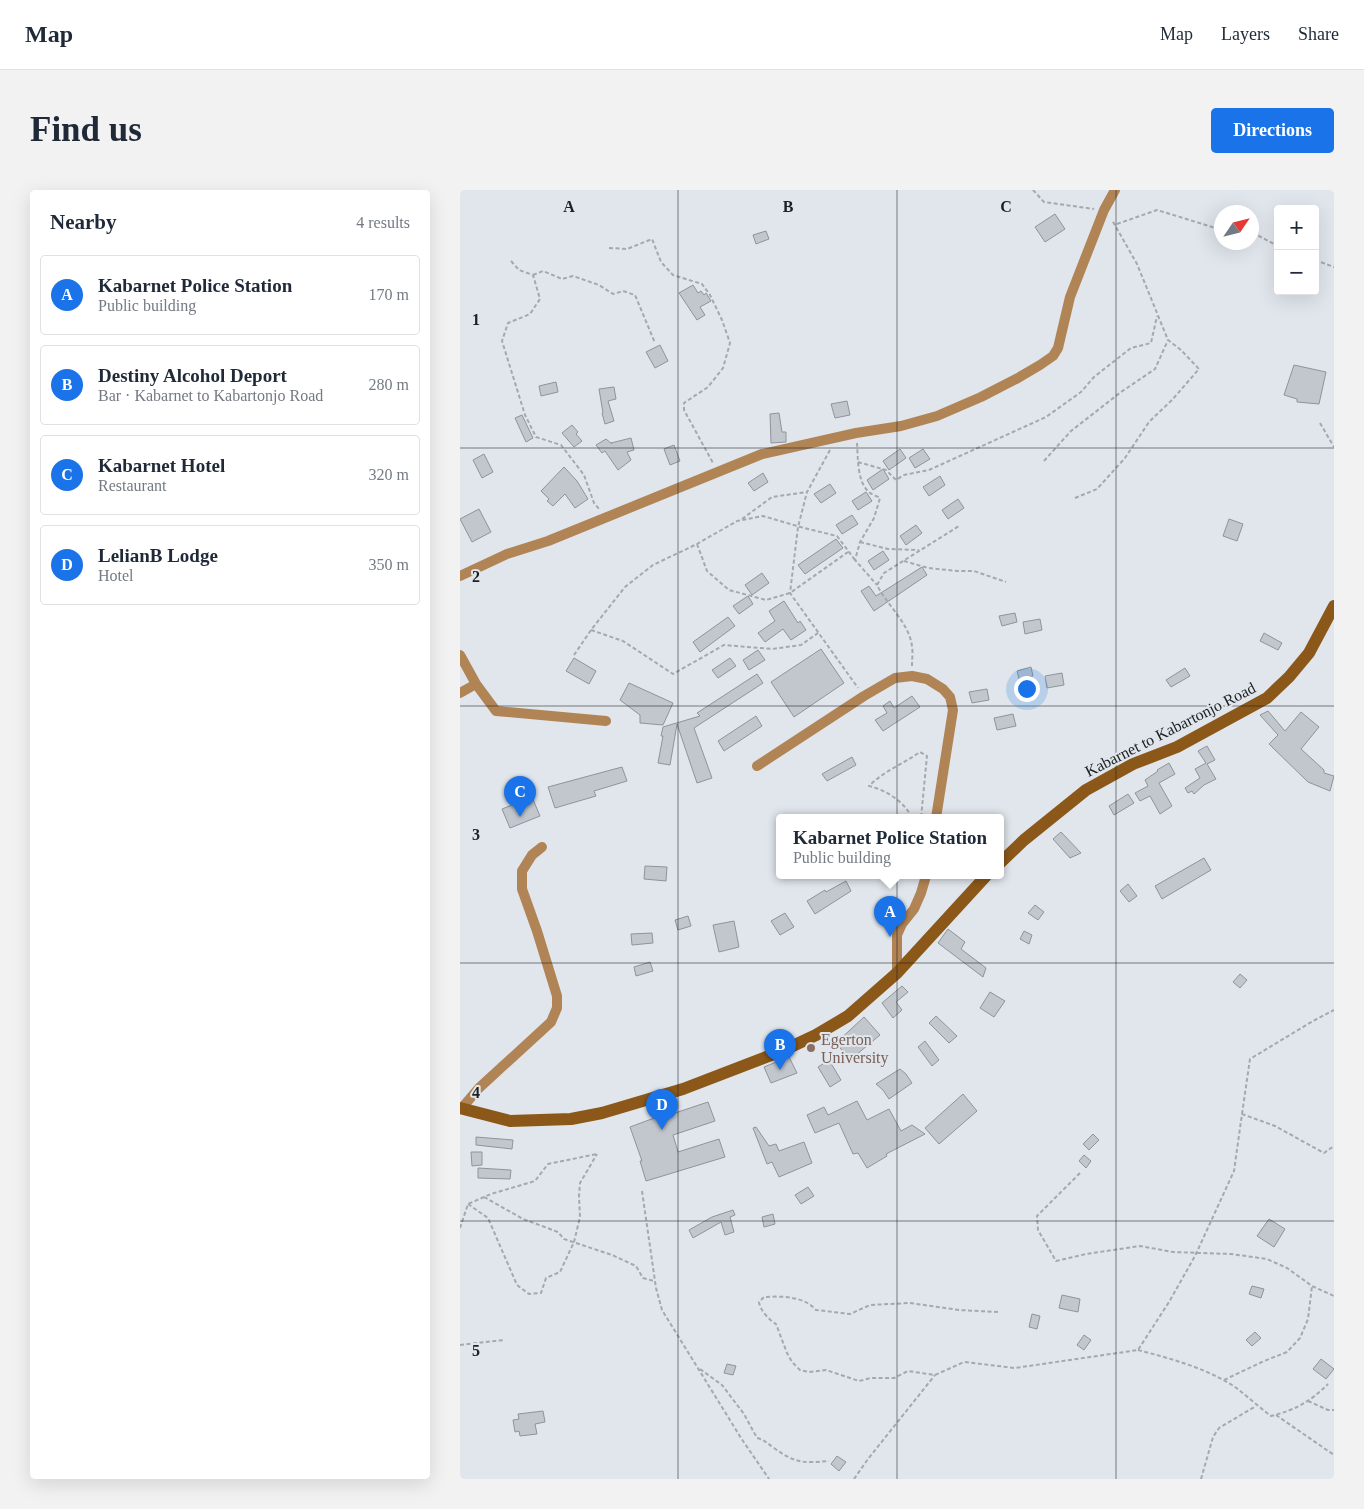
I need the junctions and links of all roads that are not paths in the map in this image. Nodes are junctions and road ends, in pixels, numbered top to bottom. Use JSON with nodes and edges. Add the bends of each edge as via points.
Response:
{"nodes":[{"id":1,"x":1115,"y":190,"type":"edge"},
{"id":2,"x":460,"y":576,"type":"edge"},
{"id":3,"x":1334,"y":606,"type":"edge"},
{"id":4,"x":460,"y":655,"type":"edge"},
{"id":5,"x":476,"y":684,"type":"junction"},
{"id":6,"x":460,"y":693,"type":"edge"},
{"id":7,"x":606,"y":721,"type":"dead end"},
{"id":8,"x":757,"y":766,"type":"dead end"},
{"id":9,"x":937,"y":814,"type":"edge"},
{"id":10,"x":542,"y":847,"type":"dead end"},
{"id":11,"x":1004,"y":859,"type":"edge"},
{"id":12,"x":925,"y":879,"type":"edge"},
{"id":13,"x":983,"y":879,"type":"edge"},
{"id":14,"x":897,"y":973,"type":"junction"},
{"id":15,"x":461,"y":1108,"type":"edge"}],
"edges":[{"from":1,"to":2,"type":"street","via":[[1070,297],[1058,348],[1040,365],[981,397],[936,416],[762,454],[548,541],[507,554]]},
{"from":3,"to":11,"type":"main road","name":"Kabarnet to Kabartonjo Road","via":[[1309,653],[1267,698],[1086,790]]},
{"from":4,"to":5,"type":"street"},
{"from":5,"to":6,"type":"street"},
{"from":5,"to":7,"type":"street","via":[[496,711]]},
{"from":8,"to":9,"type":"street","via":[[895,678],[912,676],[927,679],[950,697],[952,710]]},
{"from":10,"to":15,"type":"street","via":[[532,855],[522,871],[522,889],[549,968],[558,1008],[551,1022]]},
{"from":12,"to":14,"type":"street","via":[[914,909],[897,935]]},
{"from":13,"to":14,"type":"main road"},
{"from":14,"to":15,"type":"main road","via":[[848,1016],[816,1035],[684,1089],[571,1119],[510,1121]]}]}
